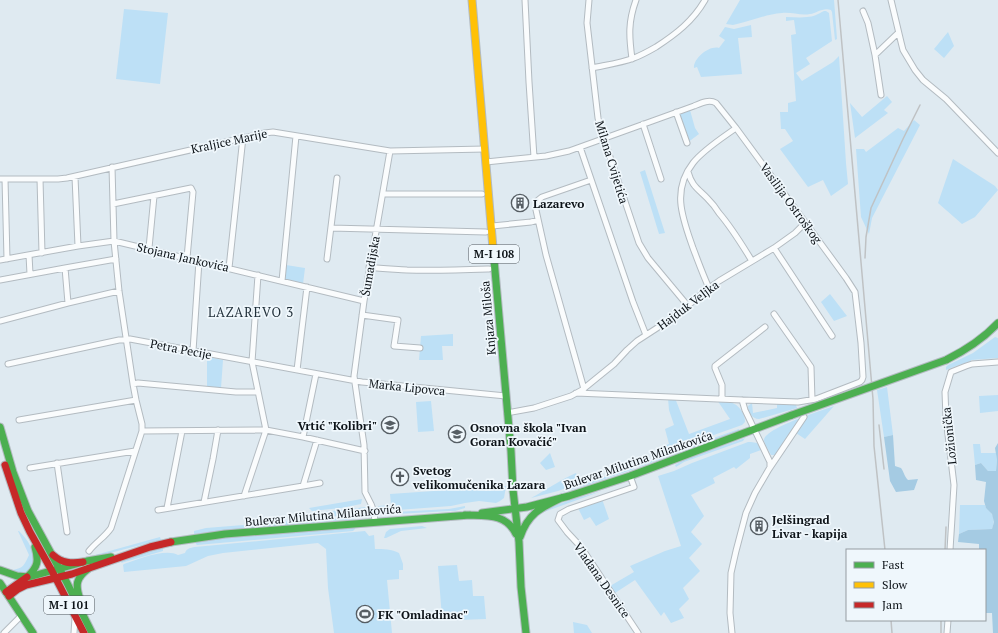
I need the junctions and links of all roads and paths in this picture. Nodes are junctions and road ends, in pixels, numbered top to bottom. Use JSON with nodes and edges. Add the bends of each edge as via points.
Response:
{"nodes":[{"id":1,"x":472,"y":0,"type":"edge"},
{"id":2,"x":525,"y":0,"type":"edge"},
{"id":3,"x":589,"y":0,"type":"edge"},
{"id":4,"x":636,"y":0,"type":"edge"},
{"id":5,"x":705,"y":0,"type":"edge"},
{"id":6,"x":891,"y":0,"type":"edge"},
{"id":7,"x":862,"y":11,"type":"dead end"},
{"id":8,"x":898,"y":33,"type":"junction"},
{"id":9,"x":875,"y":55,"type":"junction"},
{"id":10,"x":632,"y":59,"type":"junction"},
{"id":11,"x":592,"y":68,"type":"junction"},
{"id":12,"x":880,"y":95,"type":"dead end"},
{"id":13,"x":676,"y":112,"type":"junction"},
{"id":14,"x":643,"y":124,"type":"junction"},
{"id":15,"x":736,"y":128,"type":"junction"},
{"id":16,"x":296,"y":136,"type":"junction"},
{"id":17,"x":243,"y":137,"type":"junction"},
{"id":18,"x":603,"y":138,"type":"junction"},
{"id":19,"x":687,"y":143,"type":"dead end"},
{"id":20,"x":580,"y":147,"type":"junction"},
{"id":21,"x":484,"y":149,"type":"junction"},
{"id":22,"x":390,"y":151,"type":"junction"},
{"id":23,"x":998,"y":153,"type":"edge"},
{"id":24,"x":534,"y":157,"type":"junction"},
{"id":25,"x":486,"y":162,"type":"junction"},
{"id":26,"x":112,"y":167,"type":"junction"},
{"id":27,"x":688,"y":172,"type":"junction"},
{"id":28,"x":76,"y":177,"type":"junction"},
{"id":29,"x":337,"y":178,"type":"dead end"},
{"id":30,"x":2,"y":179,"type":"edge"},
{"id":31,"x":40,"y":179,"type":"junction"},
{"id":32,"x":661,"y":179,"type":"dead end"},
{"id":33,"x":590,"y":180,"type":"junction"},
{"id":34,"x":695,"y":188,"type":"junction"},
{"id":35,"x":681,"y":191,"type":"junction"},
{"id":36,"x":382,"y":194,"type":"junction"},
{"id":37,"x":482,"y":194,"type":"dead end"},
{"id":38,"x":154,"y":196,"type":"junction"},
{"id":39,"x":114,"y":204,"type":"junction"},
{"id":40,"x":538,"y":220,"type":"junction"},
{"id":41,"x":805,"y":223,"type":"junction"},
{"id":42,"x":492,"y":226,"type":"junction"},
{"id":43,"x":331,"y":228,"type":"junction"},
{"id":44,"x":376,"y":230,"type":"junction"},
{"id":45,"x":486,"y":232,"type":"dead end"},
{"id":46,"x":114,"y":241,"type":"junction"},
{"id":47,"x":78,"y":246,"type":"junction"},
{"id":48,"x":149,"y":248,"type":"junction"},
{"id":49,"x":774,"y":248,"type":"junction"},
{"id":50,"x":42,"y":253,"type":"junction"},
{"id":51,"x":29,"y":255,"type":"junction"},
{"id":52,"x":186,"y":258,"type":"junction"},
{"id":53,"x":7,"y":259,"type":"junction"},
{"id":54,"x":116,"y":259,"type":"junction"},
{"id":55,"x":327,"y":259,"type":"dead end"},
{"id":56,"x":0,"y":260,"type":"edge"},
{"id":57,"x":199,"y":261,"type":"junction"},
{"id":58,"x":752,"y":261,"type":"junction"},
{"id":59,"x":369,"y":266,"type":"junction"},
{"id":60,"x":65,"y":268,"type":"junction"},
{"id":61,"x":229,"y":268,"type":"junction"},
{"id":62,"x":488,"y":269,"type":"dead end"},
{"id":63,"x":30,"y":274,"type":"junction"},
{"id":64,"x":258,"y":275,"type":"junction"},
{"id":65,"x":0,"y":280,"type":"edge"},
{"id":66,"x":282,"y":281,"type":"junction"},
{"id":67,"x":307,"y":287,"type":"junction"},
{"id":68,"x":709,"y":288,"type":"junction"},
{"id":69,"x":119,"y":291,"type":"junction"},
{"id":70,"x":364,"y":301,"type":"junction"},
{"id":71,"x":68,"y":303,"type":"junction"},
{"id":72,"x":688,"y":306,"type":"junction"},
{"id":73,"x":774,"y":314,"type":"dead end"},
{"id":74,"x":362,"y":315,"type":"junction"},
{"id":75,"x":0,"y":321,"type":"edge"},
{"id":76,"x":765,"y":327,"type":"dead end"},
{"id":77,"x":997,"y":327,"type":"edge"},
{"id":78,"x":646,"y":335,"type":"junction"},
{"id":79,"x":832,"y":336,"type":"dead end"},
{"id":80,"x":126,"y":339,"type":"junction"},
{"id":81,"x":420,"y":348,"type":"dead end"},
{"id":82,"x":193,"y":351,"type":"junction"},
{"id":83,"x":252,"y":362,"type":"junction"},
{"id":84,"x":998,"y":362,"type":"edge"},
{"id":85,"x":8,"y":364,"type":"dead end"},
{"id":86,"x":297,"y":370,"type":"junction"},
{"id":87,"x":316,"y":374,"type":"junction"},
{"id":88,"x":355,"y":381,"type":"junction"},
{"id":89,"x":133,"y":384,"type":"junction"},
{"id":90,"x":584,"y":389,"type":"junction"},
{"id":91,"x":257,"y":392,"type":"junction"},
{"id":92,"x":576,"y":393,"type":"junction"},
{"id":93,"x":506,"y":396,"type":"junction"},
{"id":94,"x":722,"y":399,"type":"junction"},
{"id":95,"x":136,"y":400,"type":"junction"},
{"id":96,"x":742,"y":400,"type":"junction"},
{"id":97,"x":812,"y":400,"type":"junction"},
{"id":98,"x":507,"y":413,"type":"junction"},
{"id":99,"x":804,"y":417,"type":"dead end"},
{"id":100,"x":19,"y":420,"type":"dead end"},
{"id":101,"x":0,"y":427,"type":"edge"},
{"id":102,"x":218,"y":430,"type":"junction"},
{"id":103,"x":266,"y":430,"type":"junction"},
{"id":104,"x":755,"y":430,"type":"junction"},
{"id":105,"x":142,"y":431,"type":"junction"},
{"id":106,"x":182,"y":431,"type":"junction"},
{"id":107,"x":303,"y":437,"type":"junction"},
{"id":108,"x":317,"y":440,"type":"junction"},
{"id":109,"x":0,"y":447,"type":"edge"},
{"id":110,"x":135,"y":451,"type":"junction"},
{"id":111,"x":365,"y":451,"type":"junction"},
{"id":112,"x":57,"y":463,"type":"junction"},
{"id":113,"x":770,"y":467,"type":"junction"},
{"id":114,"x":30,"y":468,"type":"dead end"},
{"id":115,"x":630,"y":476,"type":"junction"},
{"id":116,"x":320,"y":483,"type":"dead end"},
{"id":117,"x":303,"y":486,"type":"junction"},
{"id":118,"x":244,"y":496,"type":"junction"},
{"id":119,"x":561,"y":498,"type":"junction"},
{"id":120,"x":204,"y":502,"type":"junction"},
{"id":121,"x":167,"y":508,"type":"junction"},
{"id":122,"x":516,"y":508,"type":"junction"},
{"id":123,"x":158,"y":510,"type":"dead end"},
{"id":124,"x":465,"y":515,"type":"junction"},
{"id":125,"x":375,"y":522,"type":"junction"},
{"id":126,"x":67,"y":532,"type":"dead end"},
{"id":127,"x":31,"y":533,"type":"junction"},
{"id":128,"x":519,"y":542,"type":"junction"},
{"id":129,"x":950,"y":549,"type":"edge"},
{"id":130,"x":89,"y":551,"type":"dead end"},
{"id":131,"x":50,"y":552,"type":"junction"},
{"id":132,"x":119,"y":557,"type":"junction"},
{"id":133,"x":83,"y":562,"type":"junction"},
{"id":134,"x":88,"y":569,"type":"junction"},
{"id":135,"x":0,"y":570,"type":"edge"},
{"id":136,"x":57,"y":573,"type":"junction"},
{"id":137,"x":27,"y":577,"type":"junction"},
{"id":138,"x":3,"y":590,"type":"edge"},
{"id":139,"x":21,"y":616,"type":"junction"},
{"id":140,"x":75,"y":616,"type":"junction"},
{"id":141,"x":948,"y":621,"type":"edge"},
{"id":142,"x":87,"y":622,"type":"junction"},
{"id":143,"x":4,"y":633,"type":"edge"},
{"id":144,"x":33,"y":633,"type":"edge"},
{"id":145,"x":74,"y":633,"type":"edge"},
{"id":146,"x":84,"y":633,"type":"edge"},
{"id":147,"x":92,"y":633,"type":"edge"},
{"id":148,"x":526,"y":633,"type":"edge"},
{"id":149,"x":638,"y":633,"type":"edge"},
{"id":150,"x":731,"y":633,"type":"edge"},
{"id":151,"x":948,"y":633,"type":"edge"}],
"edges":[{"from":1,"to":21,"type":"main road","name":"Knjaza Miloša","number":"M-I 108"},
{"from":2,"to":24,"type":"street"},
{"from":3,"to":11,"type":"street","name":"Milana Cvijetića","via":[[587,23]]},
{"from":4,"to":10,"type":"street","via":[[630,16]]},
{"from":5,"to":10,"type":"street","via":[[677,33]]},
{"from":6,"to":8,"type":"street"},
{"from":7,"to":9,"type":"street","via":[[868,23]]},
{"from":8,"to":9,"type":"street"},
{"from":8,"to":23,"type":"street","via":[[903,50],[918,74]]},
{"from":9,"to":12,"type":"street"},
{"from":10,"to":11,"type":"street"},
{"from":11,"to":18,"type":"street","name":"Milana Cvijetića"},
{"from":13,"to":14,"type":"street","name":"Vasilija Ostroškog"},
{"from":13,"to":15,"type":"street","name":"Vasilija Ostroškog","via":[[712,101]]},
{"from":13,"to":19,"type":"street"},
{"from":14,"to":18,"type":"street","name":"Vasilija Ostroškog"},
{"from":14,"to":32,"type":"street"},
{"from":15,"to":27,"type":"street","via":[[700,156]]},
{"from":15,"to":41,"type":"street","name":"Vasilija Ostroškog"},
{"from":16,"to":17,"type":"street","name":"Kraljice Marije","via":[[273,132]]},
{"from":16,"to":22,"type":"street","name":"Kraljice Marije"},
{"from":16,"to":66,"type":"street"},
{"from":17,"to":26,"type":"street","name":"Kraljice Marije"},
{"from":17,"to":61,"type":"street"},
{"from":18,"to":20,"type":"street","name":"Vasilija Ostroškog"},
{"from":18,"to":72,"type":"street","name":"Milana Cvijetića","via":[[642,250]]},
{"from":20,"to":24,"type":"street","name":"Vasilija Ostroškog","via":[[558,154]]},
{"from":20,"to":33,"type":"street"},
{"from":21,"to":22,"type":"street","name":"Kraljice Marije"},
{"from":21,"to":25,"type":"main road","name":"Knjaza Miloša","number":"M-I 108"},
{"from":22,"to":36,"type":"street","name":"Šumadijska"},
{"from":24,"to":25,"type":"street","name":"Vasilija Ostroškog"},
{"from":25,"to":42,"type":"main road","name":"Knjaza Miloša","number":"M-I 108"},
{"from":26,"to":28,"type":"street","name":"Kraljice Marije"},
{"from":26,"to":39,"type":"street"},
{"from":27,"to":34,"type":"street"},
{"from":27,"to":35,"type":"street"},
{"from":28,"to":31,"type":"street","name":"Kraljice Marije"},
{"from":28,"to":47,"type":"street"},
{"from":29,"to":43,"type":"street"},
{"from":30,"to":31,"type":"street","name":"Kraljice Marije"},
{"from":30,"to":53,"type":"street"},
{"from":31,"to":50,"type":"street"},
{"from":33,"to":40,"type":"street","via":[[539,199],[536,203]]},
{"from":33,"to":78,"type":"street"},
{"from":34,"to":35,"type":"street"},
{"from":34,"to":58,"type":"street","via":[[709,199],[720,213]]},
{"from":35,"to":68,"type":"street","via":[[682,216]]},
{"from":36,"to":37,"type":"street"},
{"from":36,"to":44,"type":"street","name":"Šumadijska"},
{"from":38,"to":39,"type":"street"},
{"from":38,"to":48,"type":"street"},
{"from":38,"to":52,"type":"street","via":[[189,188],[193,190]]},
{"from":39,"to":46,"type":"street"},
{"from":40,"to":42,"type":"street"},
{"from":40,"to":90,"type":"street"},
{"from":41,"to":49,"type":"street","name":"Hajduk Veljka"},
{"from":41,"to":97,"type":"street","name":"Vasilija Ostroškog","via":[[855,292],[863,377],[860,382]]},
{"from":42,"to":93,"type":"main road","name":"Knjaza Miloša","number":"M-I 108"},
{"from":43,"to":44,"type":"street"},
{"from":43,"to":55,"type":"street"},
{"from":44,"to":45,"type":"street"},
{"from":44,"to":59,"type":"street","name":"Šumadijska"},
{"from":46,"to":47,"type":"street","name":"Stojana Jankovića"},
{"from":46,"to":48,"type":"street","name":"Stojana Jankovića"},
{"from":46,"to":54,"type":"street"},
{"from":47,"to":50,"type":"street","name":"Stojana Jankovića"},
{"from":48,"to":52,"type":"street","name":"Stojana Jankovića"},
{"from":49,"to":58,"type":"street","name":"Hajduk Veljka"},
{"from":49,"to":79,"type":"street"},
{"from":50,"to":51,"type":"street","name":"Stojana Jankovića"},
{"from":51,"to":53,"type":"street","name":"Stojana Jankovića"},
{"from":51,"to":63,"type":"street"},
{"from":52,"to":57,"type":"street","name":"Stojana Jankovića"},
{"from":53,"to":56,"type":"street","name":"Stojana Jankovića"},
{"from":54,"to":60,"type":"street"},
{"from":54,"to":69,"type":"street"},
{"from":57,"to":61,"type":"street","name":"Stojana Jankovića"},
{"from":57,"to":82,"type":"street"},
{"from":58,"to":68,"type":"street","name":"Hajduk Veljka"},
{"from":59,"to":62,"type":"street","via":[[384,269],[450,271]]},
{"from":59,"to":70,"type":"street","name":"Šumadijska"},
{"from":60,"to":63,"type":"street"},
{"from":60,"to":71,"type":"street"},
{"from":61,"to":64,"type":"street","name":"Stojana Jankovića"},
{"from":63,"to":65,"type":"street"},
{"from":64,"to":66,"type":"street","name":"Stojana Jankovića"},
{"from":64,"to":83,"type":"street"},
{"from":66,"to":67,"type":"street","name":"Stojana Jankovića"},
{"from":67,"to":70,"type":"street","name":"Stojana Jankovića"},
{"from":67,"to":86,"type":"street"},
{"from":68,"to":72,"type":"street","name":"Hajduk Veljka"},
{"from":69,"to":71,"type":"street"},
{"from":69,"to":80,"type":"street"},
{"from":70,"to":74,"type":"street","name":"Šumadijska"},
{"from":71,"to":75,"type":"street"},
{"from":72,"to":78,"type":"street","name":"Hajduk Veljka"},
{"from":73,"to":97,"type":"street","via":[[811,367]]},
{"from":74,"to":81,"type":"street","via":[[398,320],[394,346]]},
{"from":74,"to":88,"type":"street","name":"Šumadijska"},
{"from":76,"to":94,"type":"street","via":[[715,366],[722,385]]},
{"from":77,"to":104,"type":"main road","name":"Bulevar Milutina Milankovića","bridge":true,"via":[[970,347],[946,360]]},
{"from":78,"to":90,"type":"street","name":"Hajduk Veljka"},
{"from":80,"to":82,"type":"street","name":"Petra Pecije"},
{"from":80,"to":85,"type":"street","name":"Petra Pecije"},
{"from":80,"to":89,"type":"street"},
{"from":82,"to":83,"type":"street","name":"Petra Pecije"},
{"from":83,"to":86,"type":"street","name":"Petra Pecije"},
{"from":83,"to":91,"type":"street"},
{"from":84,"to":129,"type":"street","name":"Ložionička","via":[[972,364],[951,372],[946,387],[946,418],[954,485]]},
{"from":86,"to":87,"type":"street","name":"Petra Pecije"},
{"from":87,"to":88,"type":"street","name":"Petra Pecije"},
{"from":87,"to":107,"type":"street"},
{"from":88,"to":93,"type":"street","name":"Marka Lipovca"},
{"from":88,"to":111,"type":"street","name":"Marka Lipovca"},
{"from":89,"to":91,"type":"street"},
{"from":89,"to":95,"type":"street"},
{"from":90,"to":92,"type":"street","name":"Hajduk Veljka"},
{"from":91,"to":103,"type":"street"},
{"from":92,"to":94,"type":"street"},
{"from":92,"to":98,"type":"street","name":"Hajduk Veljka","via":[[534,408]]},
{"from":93,"to":98,"type":"main road","name":"Knjaza Miloša","number":"M-I 108"},
{"from":94,"to":96,"type":"street"},
{"from":95,"to":100,"type":"street"},
{"from":95,"to":105,"type":"street"},
{"from":96,"to":97,"type":"street"},
{"from":96,"to":104,"type":"street"},
{"from":98,"to":122,"type":"main road","name":"Knjaza Miloša","number":"M-I 108"},
{"from":99,"to":113,"type":"street"},
{"from":101,"to":131,"type":"main road","number":"M-I 101","via":[[18,488]]},
{"from":102,"to":103,"type":"street"},
{"from":102,"to":106,"type":"street"},
{"from":102,"to":120,"type":"street"},
{"from":103,"to":107,"type":"street"},
{"from":103,"to":118,"type":"street"},
{"from":104,"to":113,"type":"street"},
{"from":104,"to":115,"type":"main road","name":"Bulevar Milutina Milankovića"},
{"from":105,"to":106,"type":"street"},
{"from":105,"to":110,"type":"street"},
{"from":106,"to":121,"type":"street"},
{"from":107,"to":108,"type":"street"},
{"from":108,"to":111,"type":"street"},
{"from":108,"to":117,"type":"street"},
{"from":109,"to":127,"type":"main road","number":"M-I 101","via":[[16,499]]},
{"from":110,"to":112,"type":"street"},
{"from":110,"to":130,"type":"street","via":[[111,528]]},
{"from":111,"to":125,"type":"street","name":"Marka Lipovca","via":[[365,492]]},
{"from":112,"to":114,"type":"street"},
{"from":112,"to":126,"type":"street"},
{"from":113,"to":150,"type":"street","via":[[746,513],[736,551],[731,573]]},
{"from":115,"to":119,"type":"main road","name":"Bulevar Milutina Milankovića"},
{"from":115,"to":149,"type":"street","name":"Vladana Desnice","via":[[634,487],[569,509],[560,514],[558,520],[581,547]]},
{"from":116,"to":117,"type":"street"},
{"from":117,"to":118,"type":"street"},
{"from":118,"to":120,"type":"street"},
{"from":119,"to":122,"type":"main road","name":"Bulevar Milutina Milankovića"},
{"from":119,"to":128,"type":"main road","via":[[539,508],[531,515]]},
{"from":120,"to":121,"type":"street"},
{"from":121,"to":123,"type":"street"},
{"from":122,"to":124,"type":"main road","name":"Bulevar Milutina Milankovića"},
{"from":122,"to":128,"type":"main road","name":"Knjaza Miloša","number":"M-I 108"},
{"from":124,"to":125,"type":"main road","name":"Bulevar Milutina Milankovića"},
{"from":124,"to":128,"type":"main road","via":[[506,520],[515,530]]},
{"from":125,"to":132,"type":"main road","name":"Bulevar Milutina Milankovića","via":[[207,536],[163,544]]},
{"from":127,"to":136,"type":"main road","number":"M-I 101"},
{"from":127,"to":137,"type":"main road","via":[[38,562]]},
{"from":128,"to":148,"type":"main road","name":"Knjaza Miloša","number":"M-I 108"},
{"from":131,"to":133,"type":"main road","via":[[64,563]]},
{"from":131,"to":136,"type":"main road","number":"M-I 101"},
{"from":132,"to":133,"type":"main road","name":"Bulevar Milutina Milankovića"},
{"from":132,"to":134,"type":"main road","name":"Bulevar Milutina Milankovića"},
{"from":133,"to":136,"type":"main road","name":"Bulevar Milutina Milankovića"},
{"from":134,"to":136,"type":"main road","name":"Bulevar Milutina Milankovića"},
{"from":134,"to":142,"type":"main road","via":[[79,577],[76,587]]},
{"from":135,"to":137,"type":"main road"},
{"from":136,"to":137,"type":"main road"},
{"from":136,"to":138,"type":"main road","via":[[18,589]]},
{"from":136,"to":140,"type":"main road","number":"M-I 101"},
{"from":136,"to":142,"type":"main road","number":"M-I 101"},
{"from":137,"to":138,"type":"main road"},
{"from":138,"to":139,"type":"main road"},
{"from":139,"to":143,"type":"street"},
{"from":139,"to":144,"type":"main road"},
{"from":140,"to":145,"type":"street"},
{"from":140,"to":146,"type":"main road","number":"M-I 101"},
{"from":141,"to":151,"type":"street"},
{"from":142,"to":147,"type":"main road","number":"M-I 101"}]}
